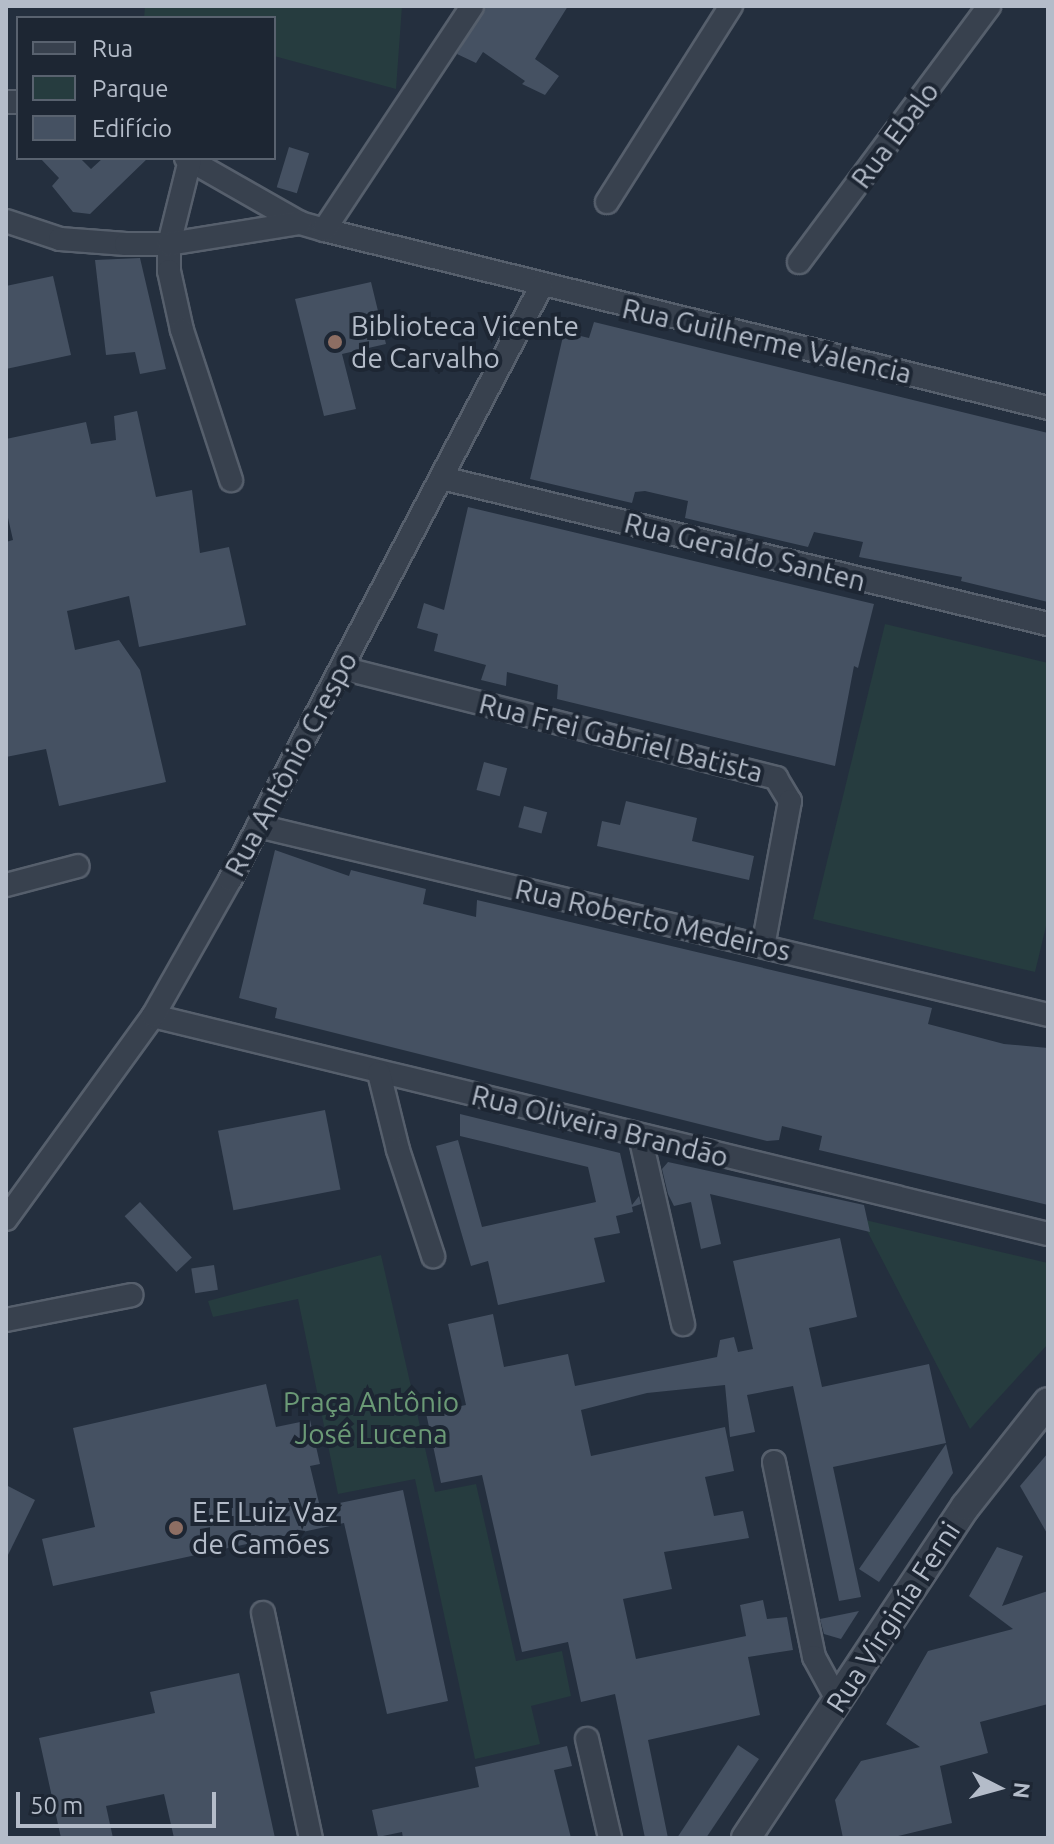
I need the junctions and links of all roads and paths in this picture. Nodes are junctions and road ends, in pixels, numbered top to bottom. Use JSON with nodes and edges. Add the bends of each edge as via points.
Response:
{"nodes":[{"id":1,"x":472,"y":6,"type":"edge"},
{"id":2,"x":731,"y":6,"type":"edge"},
{"id":3,"x":989,"y":6,"type":"edge"},
{"id":4,"x":188,"y":160,"type":"edge"},
{"id":5,"x":190,"y":160,"type":"edge"},
{"id":6,"x":607,"y":202,"type":"dead end"},
{"id":7,"x":6,"y":221,"type":"edge"},
{"id":8,"x":300,"y":223,"type":"junction"},
{"id":9,"x":324,"y":230,"type":"junction"},
{"id":10,"x":169,"y":244,"type":"junction"},
{"id":11,"x":799,"y":262,"type":"dead end"},
{"id":12,"x":541,"y":287,"type":"junction"},
{"id":13,"x":1048,"y":408,"type":"edge"},
{"id":14,"x":442,"y":478,"type":"junction"},
{"id":15,"x":231,"y":480,"type":"dead end"},
{"id":16,"x":1048,"y":624,"type":"edge"},
{"id":17,"x":342,"y":668,"type":"junction"},
{"id":18,"x":258,"y":826,"type":"junction"},
{"id":19,"x":78,"y":866,"type":"dead end"},
{"id":20,"x":6,"y":885,"type":"edge"},
{"id":21,"x":763,"y":946,"type":"junction"},
{"id":22,"x":1048,"y":1015,"type":"edge"},
{"id":23,"x":153,"y":1016,"type":"junction"},
{"id":24,"x":379,"y":1073,"type":"junction"},
{"id":25,"x":640,"y":1136,"type":"junction"},
{"id":26,"x":6,"y":1219,"type":"edge"},
{"id":27,"x":1048,"y":1234,"type":"edge"},
{"id":28,"x":433,"y":1256,"type":"dead end"},
{"id":29,"x":132,"y":1295,"type":"dead end"},
{"id":30,"x":6,"y":1320,"type":"edge"},
{"id":31,"x":683,"y":1324,"type":"dead end"},
{"id":32,"x":1048,"y":1402,"type":"edge"},
{"id":33,"x":774,"y":1462,"type":"dead end"},
{"id":34,"x":263,"y":1613,"type":"dead end"},
{"id":35,"x":838,"y":1701,"type":"junction"},
{"id":36,"x":587,"y":1739,"type":"dead end"},
{"id":37,"x":311,"y":1838,"type":"edge"},
{"id":38,"x":610,"y":1838,"type":"edge"},
{"id":39,"x":746,"y":1838,"type":"edge"}],
"edges":[{"from":1,"to":9,"type":"street"},
{"from":2,"to":6,"type":"street"},
{"from":3,"to":11,"type":"street","name":"Rua Ebalo"},
{"from":4,"to":10,"type":"street"},
{"from":5,"to":8,"type":"street","name":"Rua Guilherme Valencia"},
{"from":7,"to":10,"type":"street","name":"Rua Guilherme Valencia","via":[[90,243]]},
{"from":8,"to":9,"type":"street","name":"Rua Guilherme Valencia"},
{"from":8,"to":10,"type":"street","name":"Rua Guilherme Valencia"},
{"from":9,"to":12,"type":"street","name":"Rua Guilherme Valencia"},
{"from":10,"to":15,"type":"street","via":[[182,330]]},
{"from":12,"to":13,"type":"street","name":"Rua Guilherme Valencia"},
{"from":12,"to":14,"type":"street","name":"Rua Antônio Crespo"},
{"from":14,"to":16,"type":"street","name":"Rua Geraldo Santen"},
{"from":14,"to":17,"type":"street","name":"Rua Antônio Crespo"},
{"from":17,"to":18,"type":"street","name":"Rua Antônio Crespo"},
{"from":17,"to":21,"type":"street","name":"Rua Frei Gabriel Batista","via":[[776,778],[790,801]]},
{"from":18,"to":21,"type":"street","name":"Rua Roberto Medeiros"},
{"from":18,"to":23,"type":"street","name":"Rua Antônio Crespo"},
{"from":19,"to":20,"type":"street"},
{"from":21,"to":22,"type":"street","name":"Rua Roberto Medeiros"},
{"from":23,"to":24,"type":"street","name":"Rua Oliveira Brandão"},
{"from":23,"to":26,"type":"street","name":"Rua Antônio Crespo"},
{"from":24,"to":25,"type":"street","name":"Rua Oliveira Brandão"},
{"from":24,"to":28,"type":"street"},
{"from":25,"to":27,"type":"street","name":"Rua Oliveira Brandão"},
{"from":25,"to":31,"type":"street"},
{"from":29,"to":30,"type":"street"},
{"from":32,"to":35,"type":"street","name":"Rua Virginía Ferni","via":[[966,1506]]},
{"from":33,"to":35,"type":"street","via":[[814,1657]]},
{"from":34,"to":37,"type":"street"},
{"from":35,"to":39,"type":"street","name":"Rua Virginía Ferni"},
{"from":36,"to":38,"type":"street"}]}
